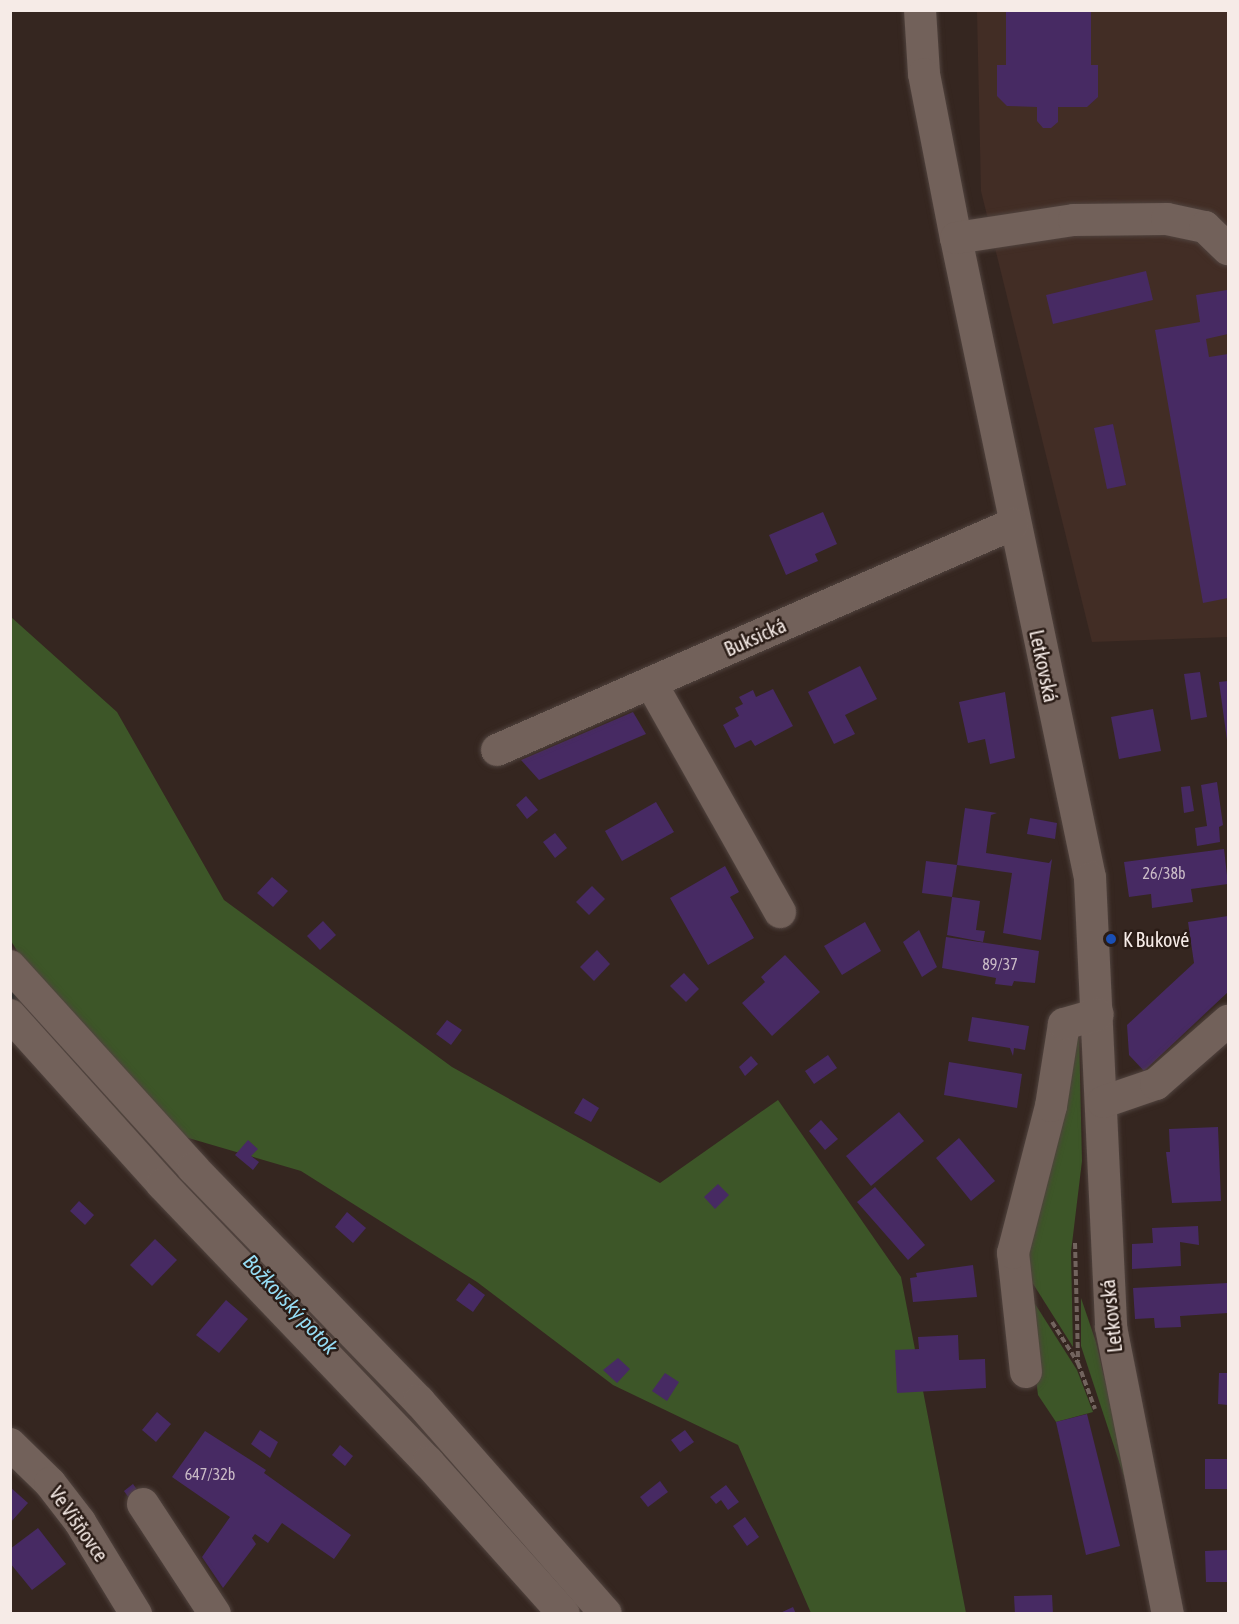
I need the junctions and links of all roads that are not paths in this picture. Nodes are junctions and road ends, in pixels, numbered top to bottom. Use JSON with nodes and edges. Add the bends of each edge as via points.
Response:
{"nodes":[{"id":1,"x":920,"y":10,"type":"edge"},
{"id":2,"x":956,"y":238,"type":"junction"},
{"id":3,"x":1228,"y":249,"type":"edge"},
{"id":4,"x":1013,"y":524,"type":"junction"},
{"id":5,"x":651,"y":682,"type":"junction"},
{"id":6,"x":497,"y":750,"type":"dead end"},
{"id":7,"x":780,"y":912,"type":"dead end"},
{"id":8,"x":10,"y":966,"type":"edge"},
{"id":9,"x":1098,"y":1014,"type":"junction"},
{"id":10,"x":10,"y":1015,"type":"edge"},
{"id":11,"x":1228,"y":1021,"type":"edge"},
{"id":12,"x":1103,"y":1102,"type":"junction"},
{"id":13,"x":1026,"y":1372,"type":"dead end"},
{"id":14,"x":10,"y":1444,"type":"edge"},
{"id":15,"x":143,"y":1504,"type":"dead end"},
{"id":16,"x":136,"y":1614,"type":"edge"},
{"id":17,"x":215,"y":1614,"type":"edge"},
{"id":18,"x":564,"y":1614,"type":"edge"},
{"id":19,"x":606,"y":1614,"type":"edge"},
{"id":20,"x":1168,"y":1614,"type":"edge"}],
"edges":[{"from":1,"to":2,"type":"street","name":"Letkovská","via":[[924,74]]},
{"from":2,"to":3,"type":"street","via":[[1074,220],[1167,219],[1205,227]]},
{"from":2,"to":4,"type":"street","name":"Letkovská"},
{"from":4,"to":5,"type":"street","name":"Buksická"},
{"from":4,"to":9,"type":"street","name":"Letkovská","via":[[1090,878]]},
{"from":5,"to":6,"type":"street","name":"Buksická"},
{"from":5,"to":7,"type":"street"},
{"from":8,"to":19,"type":"street","via":[[193,1167],[419,1401]]},
{"from":9,"to":12,"type":"street","name":"Letkovská"},
{"from":9,"to":13,"type":"street","via":[[1064,1024],[1051,1106],[1012,1253]]},
{"from":10,"to":18,"type":"street","via":[[162,1184],[428,1462]]},
{"from":11,"to":12,"type":"street","via":[[1155,1084]]},
{"from":12,"to":20,"type":"street","name":"Letkovská","via":[[1111,1327]]},
{"from":14,"to":16,"type":"street","name":"Ve Višňovce","via":[[51,1483],[80,1522]]},
{"from":15,"to":17,"type":"street"}]}
